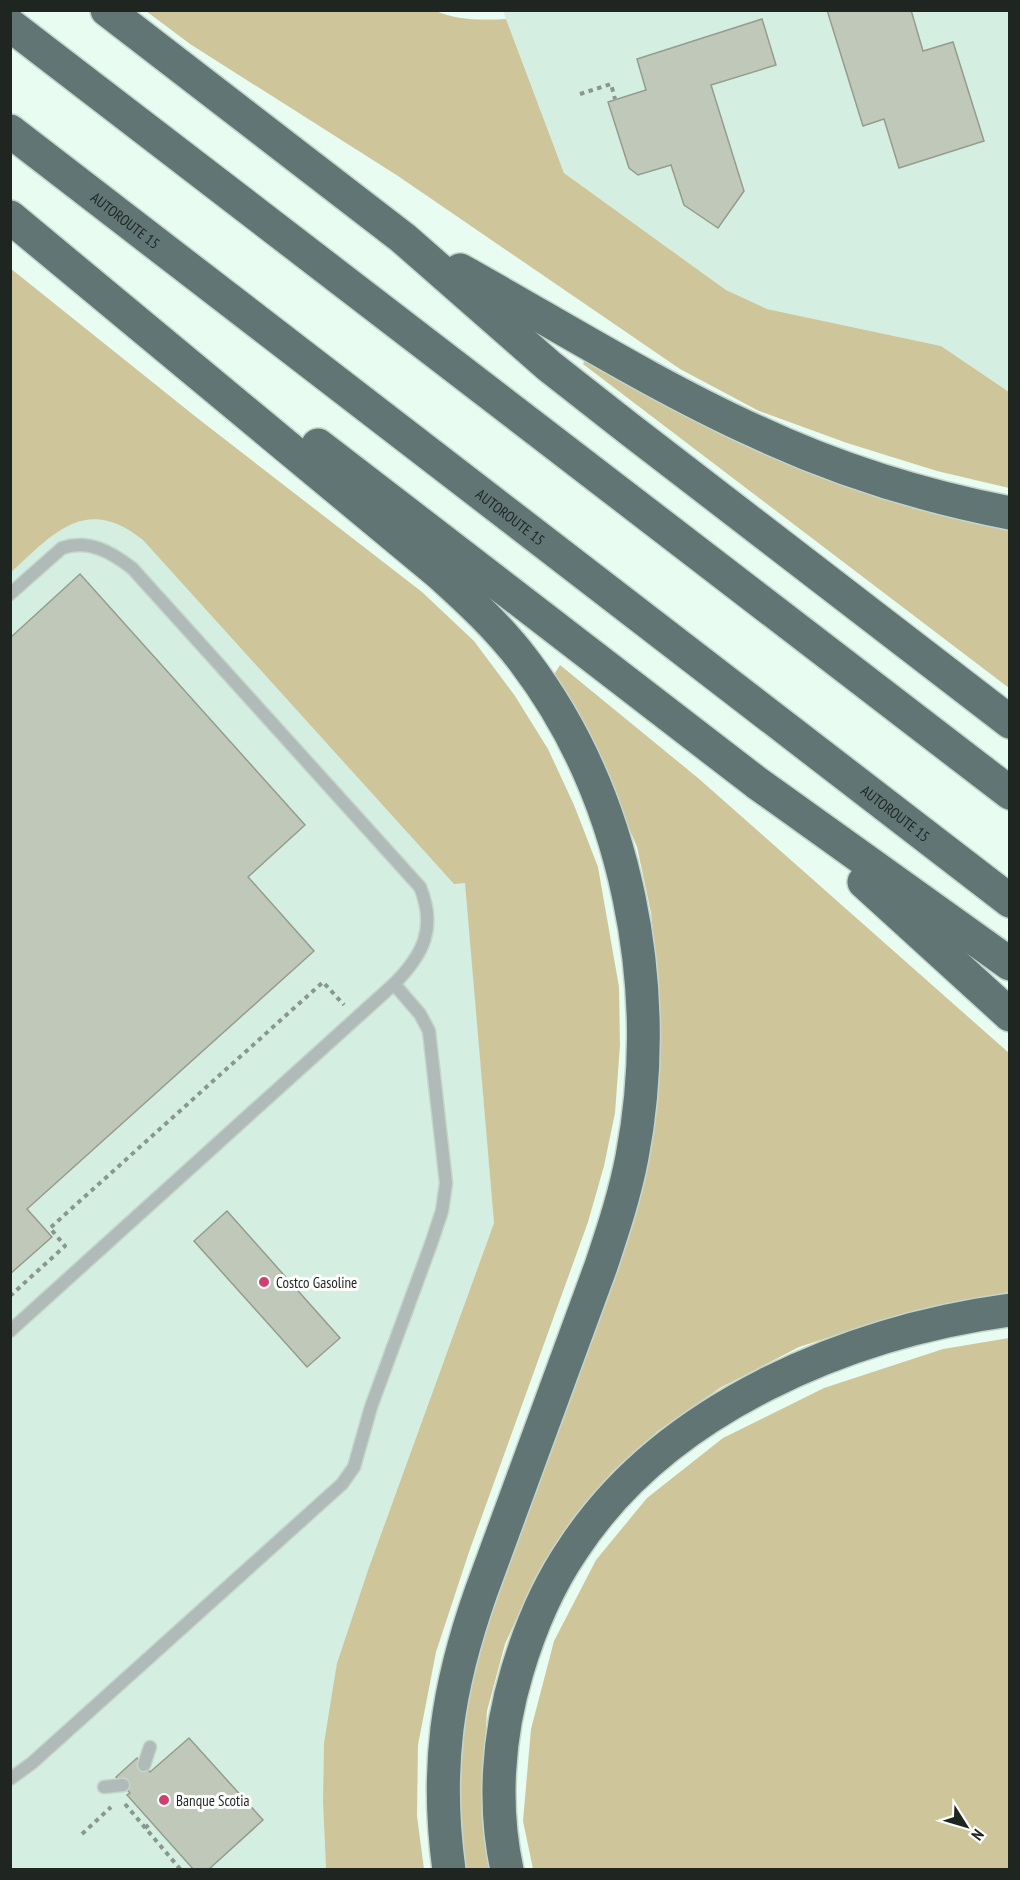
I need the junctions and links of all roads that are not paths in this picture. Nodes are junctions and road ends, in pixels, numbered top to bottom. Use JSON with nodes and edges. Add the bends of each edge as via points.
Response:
{"nodes":[{"id":1,"x":107,"y":10,"type":"edge"},
{"id":2,"x":10,"y":24,"type":"edge"},
{"id":3,"x":10,"y":131,"type":"edge"},
{"id":4,"x":10,"y":215,"type":"edge"},
{"id":5,"x":403,"y":238,"type":"junction"},
{"id":6,"x":1010,"y":513,"type":"edge"},
{"id":7,"x":10,"y":594,"type":"edge"},
{"id":8,"x":1010,"y":722,"type":"edge"},
{"id":9,"x":757,"y":783,"type":"junction"},
{"id":10,"x":1010,"y":793,"type":"edge"},
{"id":11,"x":1010,"y":901,"type":"edge"},
{"id":12,"x":1010,"y":964,"type":"edge"},
{"id":13,"x":394,"y":984,"type":"junction"},
{"id":14,"x":1010,"y":1015,"type":"edge"},
{"id":15,"x":1010,"y":1310,"type":"edge"},
{"id":16,"x":10,"y":1331,"type":"edge"},
{"id":17,"x":150,"y":1747,"type":"dead end"},
{"id":18,"x":144,"y":1765,"type":"dead end"},
{"id":19,"x":10,"y":1779,"type":"edge"},
{"id":20,"x":123,"y":1785,"type":"dead end"},
{"id":21,"x":104,"y":1787,"type":"dead end"},
{"id":22,"x":449,"y":1869,"type":"edge"},
{"id":23,"x":507,"y":1869,"type":"edge"}],
"edges":[{"from":1,"to":5,"type":"highway"},
{"from":2,"to":10,"type":"highway"},
{"from":3,"to":11,"type":"highway","name":"AUTOROUTE 15"},
{"from":4,"to":9,"type":"highway","via":[[331,455]]},
{"from":4,"to":22,"type":"highway","via":[[439,573],[495,627],[534,675],[575,746],[609,822],[626,881],[644,1006],[643,1070],[632,1157],[601,1266],[464,1640],[445,1737],[442,1784]]},
{"from":5,"to":6,"type":"highway","via":[[755,432],[874,478]]},
{"from":5,"to":8,"type":"highway","via":[[567,380]]},
{"from":7,"to":13,"type":"lane","via":[[62,548],[73,544],[102,549],[132,568],[420,887],[428,916],[424,945]]},
{"from":9,"to":12,"type":"highway"},
{"from":9,"to":14,"type":"highway"},
{"from":13,"to":16,"type":"lane"},
{"from":13,"to":19,"type":"lane","via":[[429,1031],[446,1183],[436,1230],[371,1407],[354,1467],[342,1484]]},
{"from":15,"to":23,"type":"highway","via":[[888,1337],[769,1383],[684,1434],[612,1500],[573,1548],[547,1592],[513,1685],[500,1769],[501,1827]]},
{"from":17,"to":18,"type":"lane"},
{"from":20,"to":21,"type":"lane"}]}
